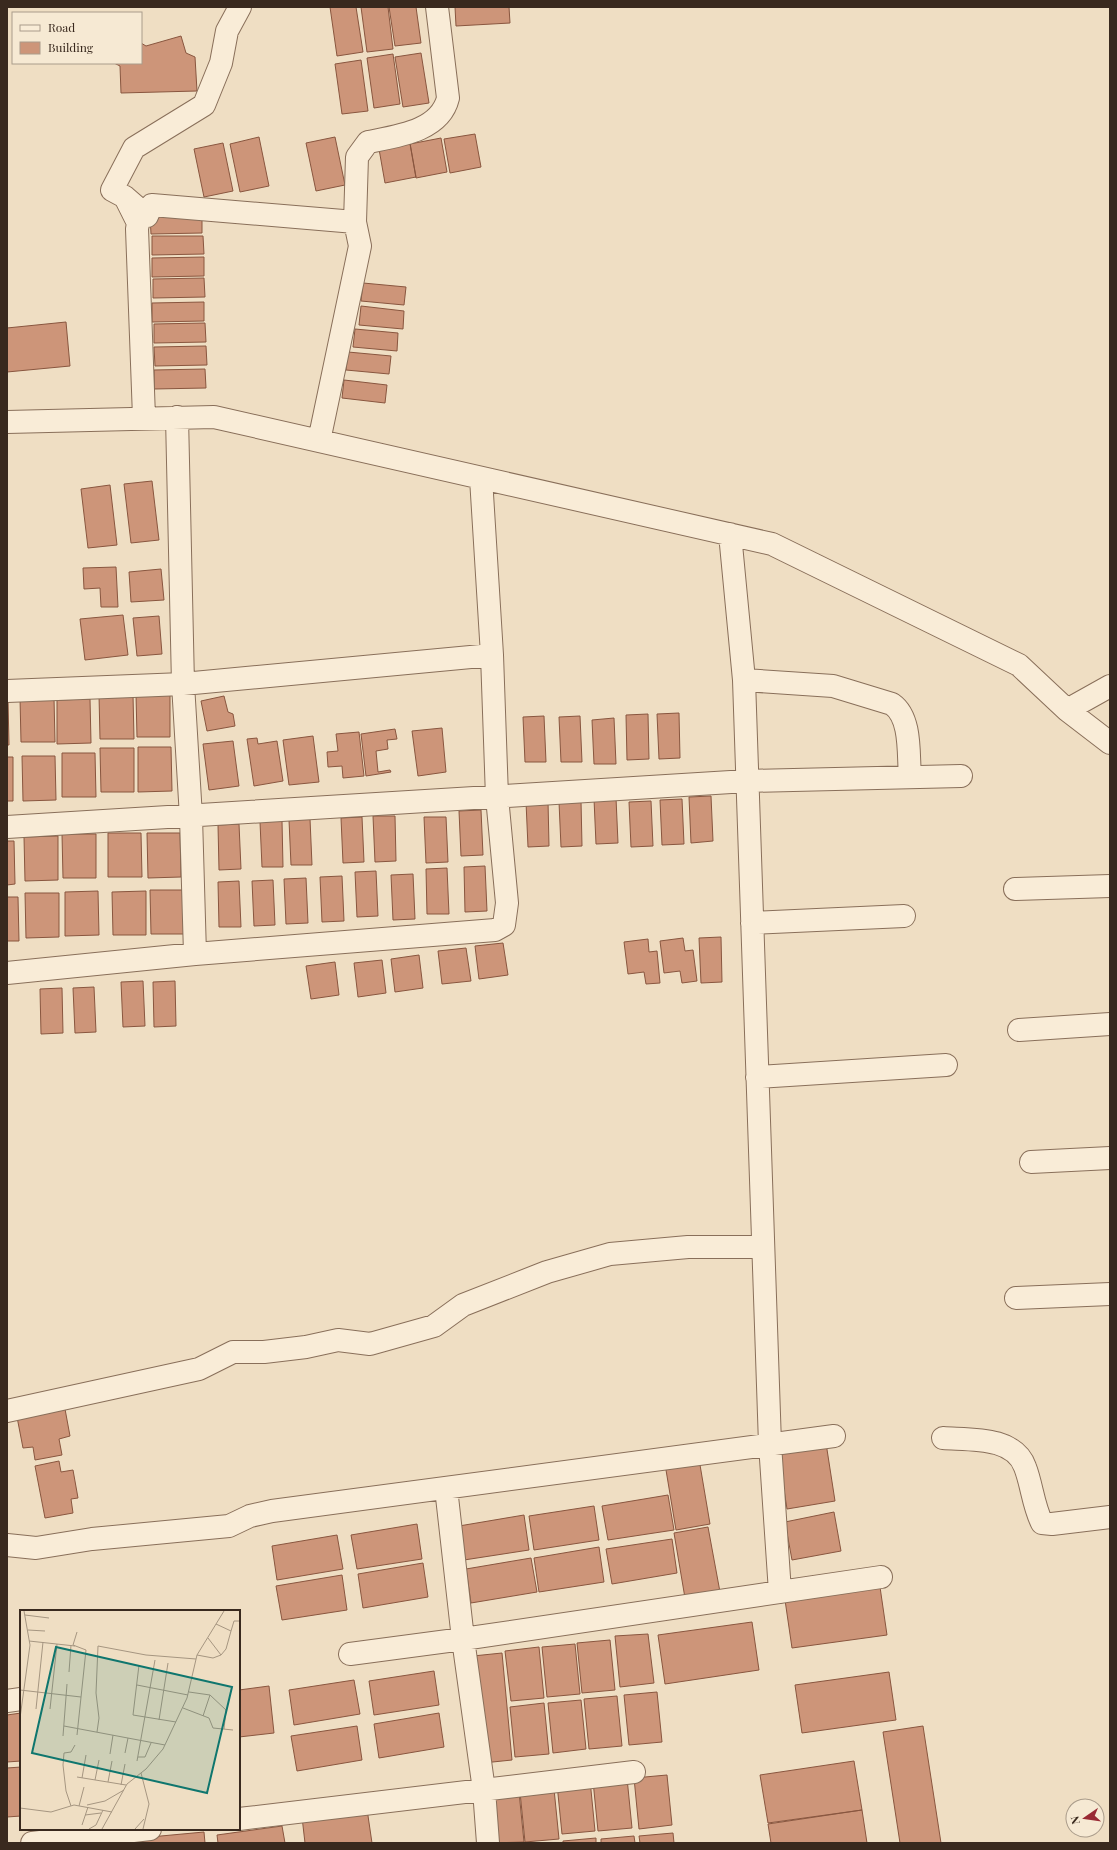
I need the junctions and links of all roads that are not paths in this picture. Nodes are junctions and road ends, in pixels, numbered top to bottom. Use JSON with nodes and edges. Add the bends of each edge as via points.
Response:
{"nodes":[{"id":1,"x":240,"y":7,"type":"edge"},
{"id":2,"x":437,"y":7,"type":"edge"},
{"id":3,"x":124,"y":197,"type":"junction"},
{"id":4,"x":355,"y":222,"type":"junction"},
{"id":5,"x":144,"y":417,"type":"junction"},
{"id":6,"x":177,"y":417,"type":"junction"},
{"id":7,"x":7,"y":422,"type":"edge"},
{"id":8,"x":320,"y":441,"type":"junction"},
{"id":9,"x":481,"y":478,"type":"junction"},
{"id":10,"x":730,"y":534,"type":"junction"},
{"id":11,"x":492,"y":655,"type":"junction"},
{"id":12,"x":744,"y":680,"type":"junction"},
{"id":13,"x":183,"y":684,"type":"junction"},
{"id":14,"x":1110,"y":686,"type":"edge"},
{"id":15,"x":7,"y":691,"type":"edge"},
{"id":16,"x":1067,"y":710,"type":"junction"},
{"id":17,"x":1110,"y":743,"type":"edge"},
{"id":18,"x":961,"y":776,"type":"dead end"},
{"id":19,"x":910,"y":777,"type":"junction"},
{"id":20,"x":748,"y":781,"type":"junction"},
{"id":21,"x":497,"y":797,"type":"junction"},
{"id":22,"x":191,"y":816,"type":"junction"},
{"id":23,"x":7,"y":827,"type":"edge"},
{"id":24,"x":1110,"y":886,"type":"edge"},
{"id":25,"x":1015,"y":889,"type":"dead end"},
{"id":26,"x":904,"y":916,"type":"dead end"},
{"id":27,"x":752,"y":923,"type":"junction"},
{"id":28,"x":195,"y":954,"type":"junction"},
{"id":29,"x":7,"y":973,"type":"edge"},
{"id":30,"x":1110,"y":1024,"type":"edge"},
{"id":31,"x":1019,"y":1030,"type":"dead end"},
{"id":32,"x":946,"y":1065,"type":"dead end"},
{"id":33,"x":757,"y":1078,"type":"junction"},
{"id":34,"x":1110,"y":1158,"type":"edge"},
{"id":35,"x":1031,"y":1162,"type":"dead end"},
{"id":36,"x":763,"y":1247,"type":"junction"},
{"id":37,"x":1110,"y":1294,"type":"edge"},
{"id":38,"x":1016,"y":1298,"type":"dead end"},
{"id":39,"x":7,"y":1411,"type":"edge"},
{"id":40,"x":834,"y":1436,"type":"dead end"},
{"id":41,"x":943,"y":1438,"type":"dead end"},
{"id":42,"x":770,"y":1444,"type":"junction"},
{"id":43,"x":446,"y":1488,"type":"junction"},
{"id":44,"x":1110,"y":1517,"type":"edge"},
{"id":45,"x":7,"y":1545,"type":"edge"},
{"id":46,"x":881,"y":1577,"type":"dead end"},
{"id":47,"x":780,"y":1592,"type":"junction"},
{"id":48,"x":463,"y":1639,"type":"junction"},
{"id":49,"x":350,"y":1654,"type":"dead end"},
{"id":50,"x":20,"y":1699,"type":"edge"},
{"id":51,"x":7,"y":1701,"type":"edge"},
{"id":52,"x":634,"y":1772,"type":"dead end"},
{"id":53,"x":484,"y":1790,"type":"junction"},
{"id":54,"x":240,"y":1819,"type":"edge"},
{"id":55,"x":142,"y":1830,"type":"edge"},
{"id":56,"x":32,"y":1843,"type":"edge"},
{"id":57,"x":488,"y":1843,"type":"edge"}],
"edges":[{"from":1,"to":3,"type":"street","via":[[227,31],[221,63],[204,105],[134,148],[112,190]]},
{"from":2,"to":4,"type":"street","via":[[448,98],[446,108],[430,124],[390,138],[368,142],[357,157]]},
{"from":3,"to":4,"type":"street","via":[[147,216],[152,205]]},
{"from":3,"to":5,"type":"street","via":[[138,223]]},
{"from":4,"to":8,"type":"street","via":[[360,246]]},
{"from":5,"to":6,"type":"street"},
{"from":5,"to":7,"type":"street"},
{"from":6,"to":8,"type":"street","via":[[214,417]]},
{"from":6,"to":13,"type":"street"},
{"from":8,"to":9,"type":"street"},
{"from":9,"to":10,"type":"street"},
{"from":9,"to":11,"type":"street"},
{"from":10,"to":12,"type":"street"},
{"from":10,"to":16,"type":"street","via":[[772,544],[1019,666]]},
{"from":11,"to":13,"type":"street"},
{"from":11,"to":21,"type":"street"},
{"from":12,"to":19,"type":"street","via":[[833,686],[892,704],[898,708],[906,723]]},
{"from":12,"to":20,"type":"street"},
{"from":13,"to":15,"type":"street"},
{"from":13,"to":22,"type":"street"},
{"from":14,"to":16,"type":"street"},
{"from":16,"to":17,"type":"street"},
{"from":18,"to":19,"type":"street"},
{"from":19,"to":20,"type":"street"},
{"from":20,"to":21,"type":"street"},
{"from":20,"to":27,"type":"street"},
{"from":21,"to":22,"type":"street"},
{"from":21,"to":28,"type":"street","via":[[507,903],[504,925],[495,930]]},
{"from":22,"to":23,"type":"street"},
{"from":22,"to":28,"type":"street"},
{"from":24,"to":25,"type":"street"},
{"from":26,"to":27,"type":"street"},
{"from":27,"to":33,"type":"street"},
{"from":28,"to":29,"type":"street"},
{"from":30,"to":31,"type":"street"},
{"from":32,"to":33,"type":"street"},
{"from":33,"to":36,"type":"street"},
{"from":34,"to":35,"type":"street"},
{"from":36,"to":39,"type":"street","via":[[688,1247],[610,1254],[547,1272],[462,1305],[434,1326],[370,1344],[338,1340],[264,1352],[232,1352],[200,1370]]},
{"from":36,"to":42,"type":"street"},
{"from":37,"to":38,"type":"street"},
{"from":40,"to":42,"type":"street"},
{"from":41,"to":44,"type":"street","via":[[1004,1445],[1019,1455],[1025,1466],[1042,1523]]},
{"from":42,"to":43,"type":"street"},
{"from":42,"to":47,"type":"street"},
{"from":43,"to":45,"type":"street","via":[[272,1511],[250,1516],[229,1526],[92,1539],[36,1548]]},
{"from":43,"to":48,"type":"street"},
{"from":46,"to":47,"type":"street"},
{"from":47,"to":48,"type":"street"},
{"from":48,"to":49,"type":"street"},
{"from":48,"to":53,"type":"street"},
{"from":50,"to":51,"type":"street"},
{"from":52,"to":53,"type":"street"},
{"from":53,"to":54,"type":"street"},
{"from":53,"to":57,"type":"street"},
{"from":55,"to":56,"type":"street"}]}
